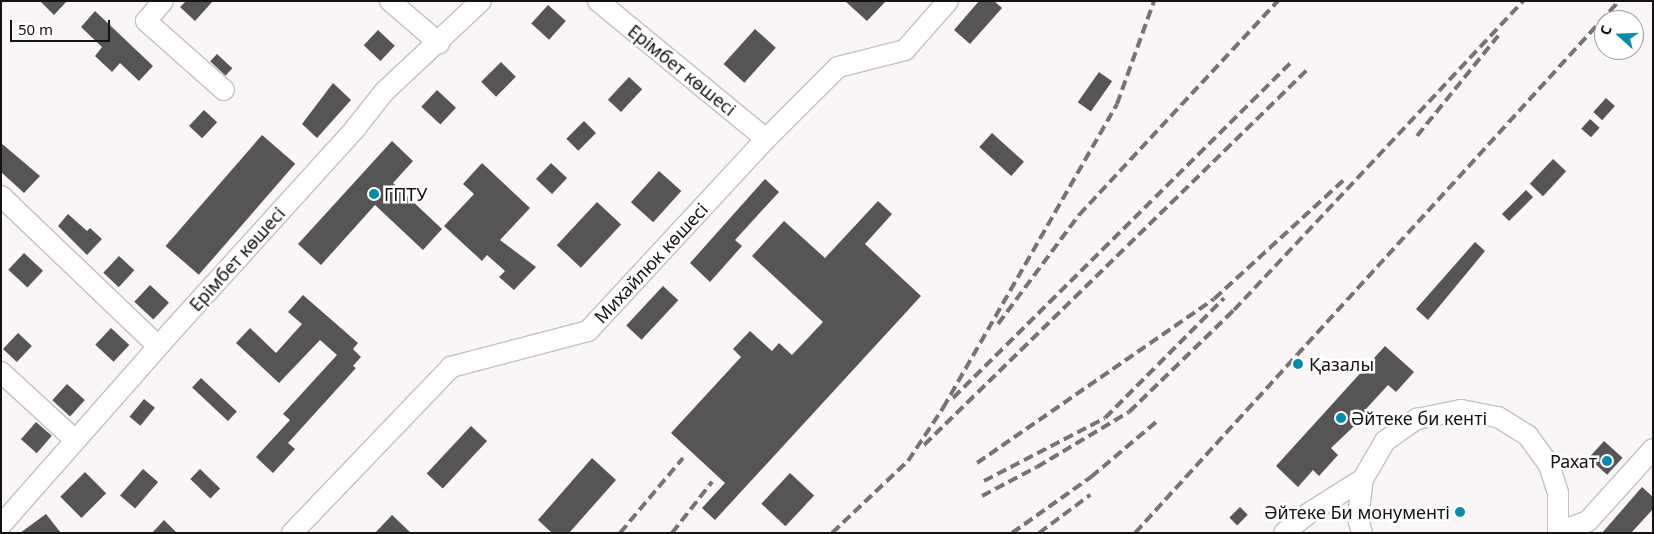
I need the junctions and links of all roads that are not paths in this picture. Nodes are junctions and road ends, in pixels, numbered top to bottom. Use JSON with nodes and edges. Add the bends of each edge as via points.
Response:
{"nodes":[{"id":1,"x":164,"y":1,"type":"edge"},
{"id":2,"x":390,"y":1,"type":"edge"},
{"id":3,"x":481,"y":1,"type":"edge"},
{"id":4,"x":598,"y":1,"type":"edge"},
{"id":5,"x":948,"y":1,"type":"edge"},
{"id":6,"x":439,"y":43,"type":"junction"},
{"id":7,"x":224,"y":90,"type":"dead end"},
{"id":8,"x":766,"y":139,"type":"junction"},
{"id":9,"x":1,"y":196,"type":"edge"},
{"id":10,"x":158,"y":346,"type":"junction"},
{"id":11,"x":1,"y":372,"type":"edge"},
{"id":12,"x":76,"y":440,"type":"junction"},
{"id":13,"x":1653,"y":448,"type":"edge"},
{"id":14,"x":1363,"y":479,"type":"junction"},
{"id":15,"x":1,"y":525,"type":"edge"},
{"id":16,"x":1558,"y":532,"type":"edge"},
{"id":17,"x":292,"y":533,"type":"edge"},
{"id":18,"x":1284,"y":533,"type":"edge"},
{"id":19,"x":1362,"y":533,"type":"edge"}],
"edges":[{"from":1,"to":7,"type":"street","via":[[146,21]]},
{"from":2,"to":6,"type":"street"},
{"from":3,"to":6,"type":"street","name":"Ерімбет көшесі"},
{"from":4,"to":8,"type":"street","name":"Ерімбет көшесі"},
{"from":5,"to":8,"type":"street","name":"Михайлюк көшесі","via":[[905,50],[838,67]]},
{"from":6,"to":10,"type":"street","name":"Ерімбет көшесі","via":[[384,92],[354,130]]},
{"from":8,"to":17,"type":"street","name":"Михайлюк көшесі","via":[[588,331],[451,366]]},
{"from":9,"to":10,"type":"street"},
{"from":10,"to":12,"type":"street","name":"Ерімбет көшесі"},
{"from":11,"to":12,"type":"street"},
{"from":12,"to":15,"type":"street","name":"Ерімбет көшесі"},
{"from":13,"to":16,"type":"street","via":[[1588,521]]},
{"from":14,"to":16,"type":"street","via":[[1385,441],[1417,419],[1461,410],[1498,418],[1528,436],[1549,465],[1558,493]]},
{"from":14,"to":18,"type":"street"},
{"from":14,"to":19,"type":"street","via":[[1358,518]]}]}
